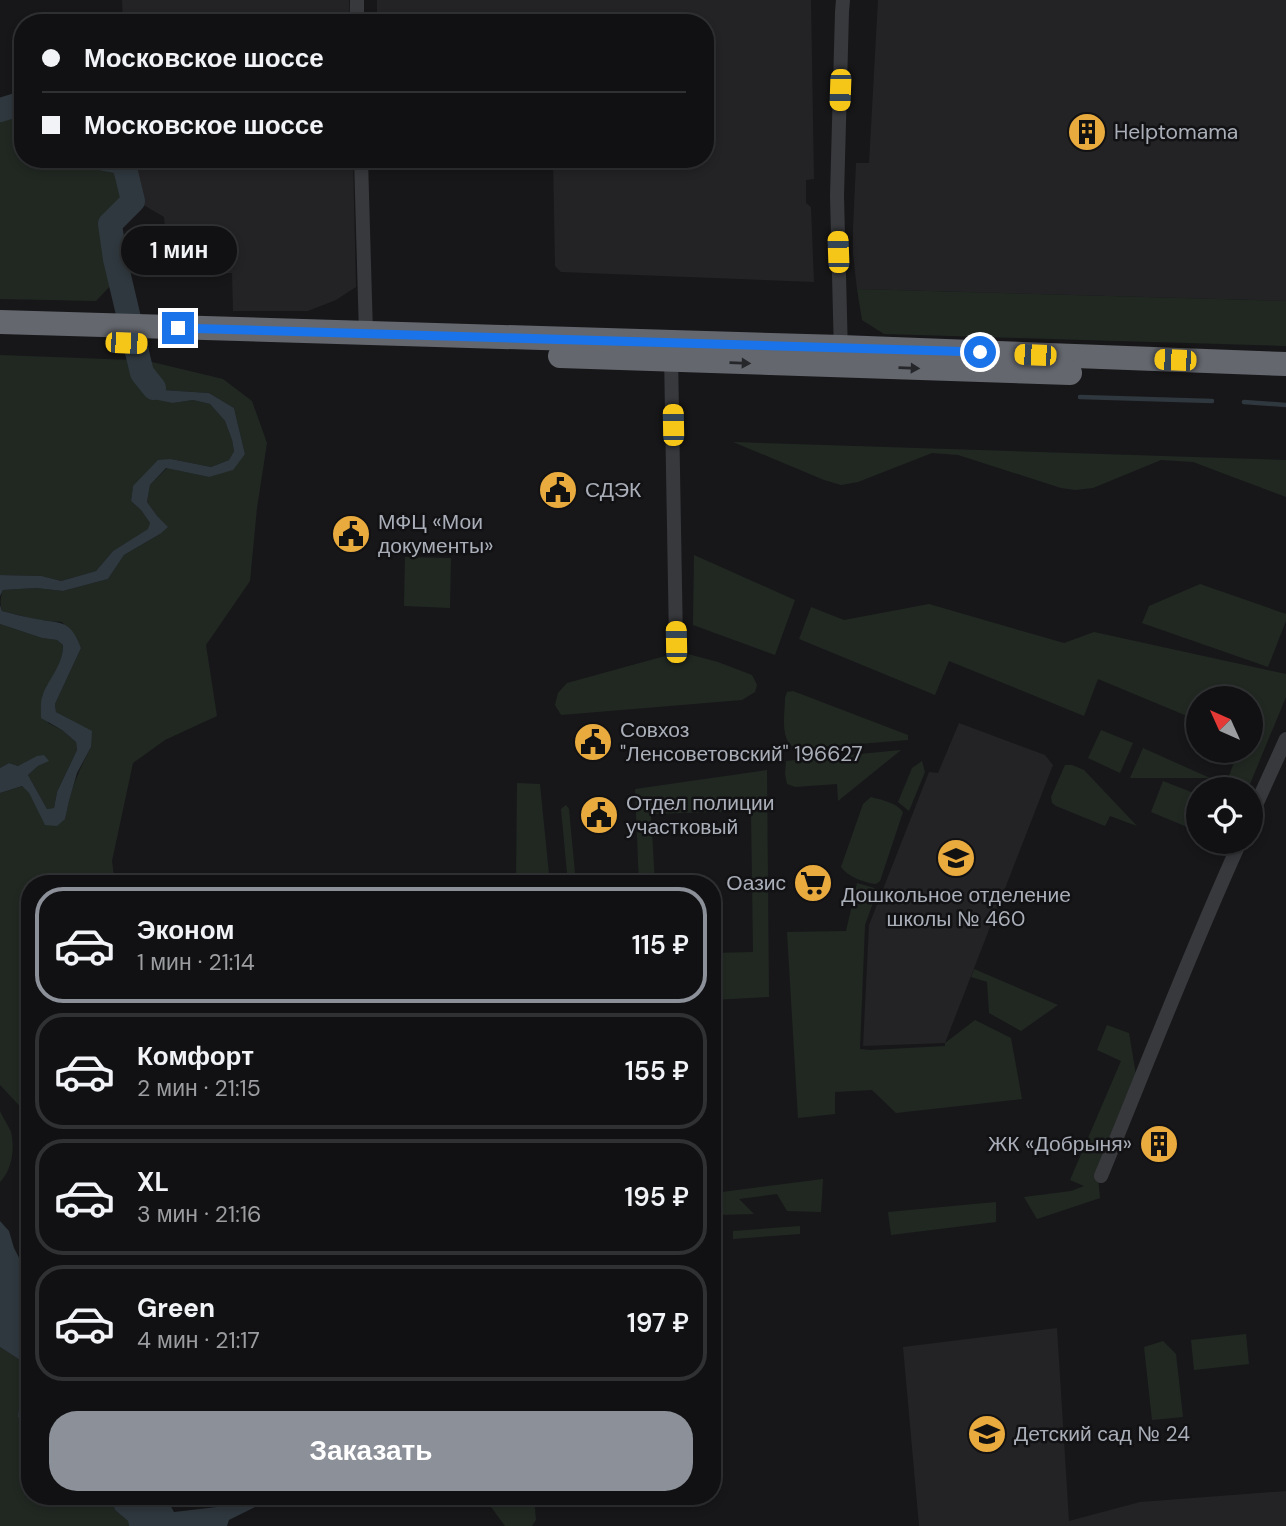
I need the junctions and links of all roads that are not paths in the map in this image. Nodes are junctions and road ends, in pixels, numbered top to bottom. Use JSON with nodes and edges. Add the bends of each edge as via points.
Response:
{"nodes":[{"id":1,"x":843,"y":0,"type":"edge"},
{"id":2,"x":361,"y":168,"type":"edge"},
{"id":3,"x":0,"y":322,"type":"edge"},
{"id":4,"x":102,"y":334,"type":"junction"},
{"id":5,"x":366,"y":334,"type":"junction"},
{"id":6,"x":150,"y":335,"type":"junction"},
{"id":7,"x":0,"y":338,"type":"edge"},
{"id":8,"x":671,"y":351,"type":"junction"},
{"id":9,"x":841,"y":357,"type":"junction"},
{"id":10,"x":1286,"y":364,"type":"edge"},
{"id":11,"x":1286,"y":379,"type":"edge"},
{"id":12,"x":676,"y":642,"type":"dead end"},
{"id":13,"x":1286,"y":739,"type":"edge"},
{"id":14,"x":1263,"y":790,"type":"edge"},
{"id":15,"x":1235,"y":854,"type":"edge"},
{"id":16,"x":1101,"y":1176,"type":"dead end"}],
"edges":[{"from":1,"to":9,"type":"street","via":[[837,196]]},
{"from":2,"to":5,"type":"street"},
{"from":3,"to":4,"type":"highway"},
{"from":4,"to":6,"type":"highway"},
{"from":4,"to":7,"type":"highway"},
{"from":5,"to":6,"type":"highway"},
{"from":5,"to":8,"type":"highway"},
{"from":6,"to":8,"type":"highway"},
{"from":8,"to":9,"type":"highway"},
{"from":8,"to":12,"type":"street"},
{"from":9,"to":10,"type":"highway"},
{"from":9,"to":11,"type":"highway","one_way":true},
{"from":13,"to":14,"type":"street"},
{"from":15,"to":16,"type":"street"}]}
